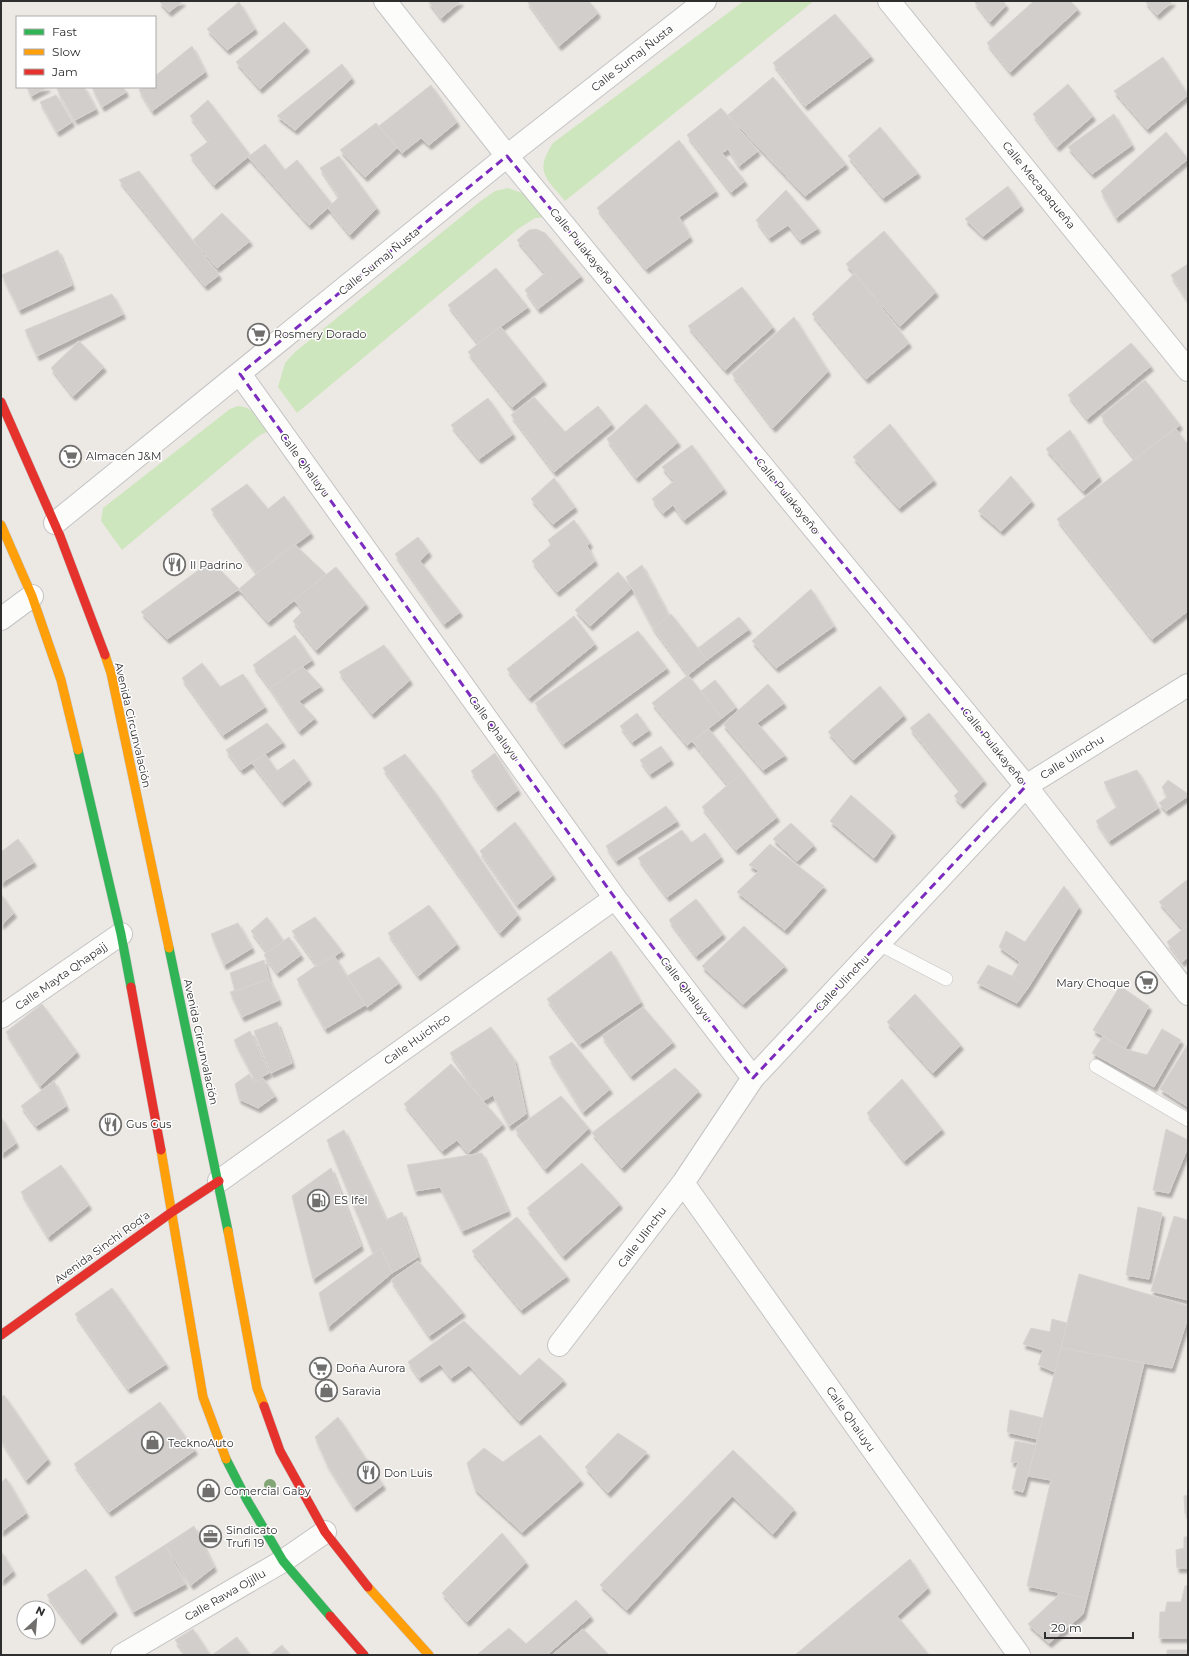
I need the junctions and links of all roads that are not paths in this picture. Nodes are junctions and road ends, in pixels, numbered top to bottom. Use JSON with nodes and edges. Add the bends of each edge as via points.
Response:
{"nodes":[{"id":1,"x":385,"y":1,"type":"edge"},
{"id":2,"x":705,"y":1,"type":"edge"},
{"id":3,"x":889,"y":1,"type":"edge"},
{"id":4,"x":507,"y":156,"type":"junction"},
{"id":5,"x":1188,"y":370,"type":"edge"},
{"id":6,"x":240,"y":374,"type":"junction"},
{"id":7,"x":1,"y":402,"type":"edge"},
{"id":8,"x":55,"y":523,"type":"junction"},
{"id":9,"x":1,"y":525,"type":"edge"},
{"id":10,"x":32,"y":596,"type":"junction"},
{"id":11,"x":1,"y":619,"type":"edge"},
{"id":12,"x":1188,"y":685,"type":"edge"},
{"id":13,"x":1026,"y":786,"type":"junction"},
{"id":14,"x":615,"y":898,"type":"junction"},
{"id":15,"x":121,"y":934,"type":"junction"},
{"id":16,"x":879,"y":944,"type":"junction"},
{"id":17,"x":946,"y":979,"type":"dead end"},
{"id":18,"x":1188,"y":994,"type":"edge"},
{"id":19,"x":1,"y":1017,"type":"edge"},
{"id":20,"x":1096,"y":1066,"type":"dead end"},
{"id":21,"x":754,"y":1078,"type":"junction"},
{"id":22,"x":1188,"y":1120,"type":"edge"},
{"id":23,"x":219,"y":1181,"type":"junction"},
{"id":24,"x":683,"y":1182,"type":"junction"},
{"id":25,"x":172,"y":1212,"type":"junction"},
{"id":26,"x":1,"y":1335,"type":"edge"},
{"id":27,"x":559,"y":1346,"type":"dead end"},
{"id":28,"x":325,"y":1532,"type":"junction"},
{"id":29,"x":283,"y":1562,"type":"junction"},
{"id":30,"x":122,"y":1655,"type":"edge"},
{"id":31,"x":364,"y":1655,"type":"edge"},
{"id":32,"x":429,"y":1655,"type":"edge"},
{"id":33,"x":1019,"y":1655,"type":"edge"}],
"edges":[{"from":1,"to":4,"type":"street","name":"Calle Pulakayeño"},
{"from":2,"to":4,"type":"street","name":"Calle Sumaj Ñusta"},
{"from":3,"to":5,"type":"street","name":"Calle Mecapaqueña"},
{"from":4,"to":6,"type":"street","name":"Calle Sumaj Ñusta"},
{"from":4,"to":13,"type":"street","name":"Calle Pulakayeño"},
{"from":6,"to":8,"type":"street","name":"Calle Sumaj Ñusta"},
{"from":6,"to":14,"type":"street","name":"Calle Qhaluyu"},
{"from":7,"to":8,"type":"main road","name":"Avenida Circunvalación"},
{"from":8,"to":23,"type":"main road","name":"Avenida Circunvalación","via":[[92,615],[111,673]]},
{"from":9,"to":10,"type":"main road"},
{"from":10,"to":11,"type":"street"},
{"from":10,"to":15,"type":"main road","via":[[61,680]]},
{"from":12,"to":13,"type":"street","name":"Calle Ulinchu"},
{"from":13,"to":16,"type":"street","name":"Calle Ulinchu"},
{"from":13,"to":18,"type":"street","name":"Calle Pulakayeño"},
{"from":14,"to":21,"type":"street","name":"Calle Qhaluyu"},
{"from":14,"to":23,"type":"street","name":"Calle Huichico"},
{"from":15,"to":19,"type":"street","name":"Calle Mayta Qhapajj"},
{"from":15,"to":25,"type":"main road"},
{"from":16,"to":17,"type":"lane"},
{"from":16,"to":21,"type":"street","name":"Calle Ulinchu"},
{"from":20,"to":22,"type":"lane"},
{"from":21,"to":24,"type":"street","name":"Calle Ulinchu"},
{"from":23,"to":25,"type":"main road","name":"Avenida Sinchi Roq'a"},
{"from":23,"to":28,"type":"main road","name":"Avenida Circunvalación","via":[[257,1388],[280,1451]]},
{"from":24,"to":27,"type":"street","name":"Calle Ulinchu"},
{"from":24,"to":33,"type":"street","name":"Calle Qhaluyu"},
{"from":25,"to":26,"type":"main road","name":"Avenida Sinchi Roq'a"},
{"from":25,"to":29,"type":"main road","via":[[203,1397],[223,1452]]},
{"from":28,"to":29,"type":"street","name":"Calle Rawa Ojjllu"},
{"from":28,"to":32,"type":"main road","name":"Avenida Circunvalación","via":[[375,1596]]},
{"from":29,"to":30,"type":"street","name":"Calle Rawa Ojjllu"},
{"from":29,"to":31,"type":"main road"}]}
